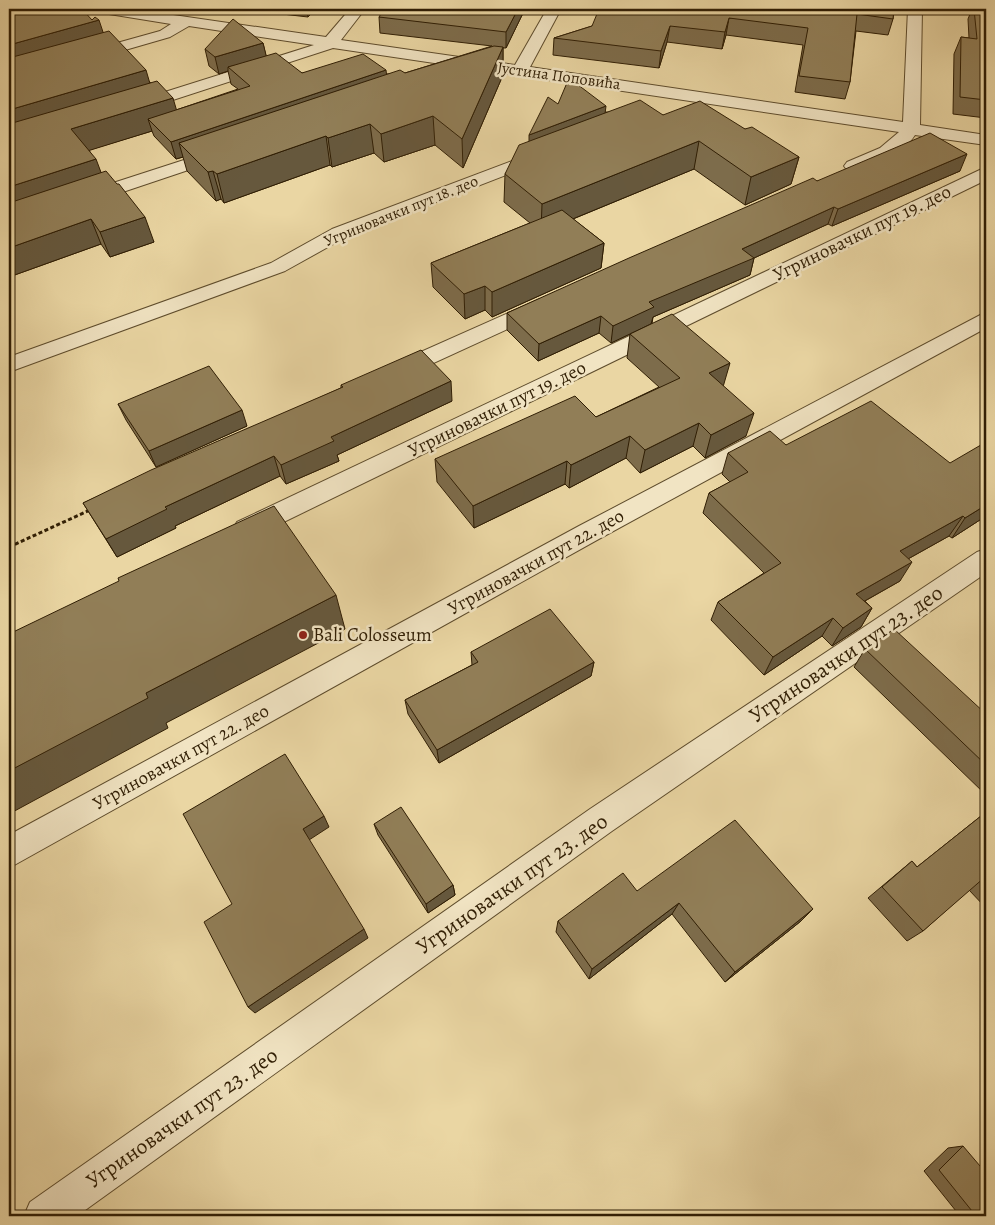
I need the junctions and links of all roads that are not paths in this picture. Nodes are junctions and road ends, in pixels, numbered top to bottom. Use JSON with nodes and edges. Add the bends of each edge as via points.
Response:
{"nodes":[{"id":1,"x":103,"y":9,"type":"edge"},
{"id":2,"x":358,"y":9,"type":"edge"},
{"id":3,"x":554,"y":9,"type":"edge"},
{"id":4,"x":915,"y":9,"type":"edge"},
{"id":5,"x":185,"y":22,"type":"junction"},
{"id":6,"x":329,"y":44,"type":"junction"},
{"id":7,"x":75,"y":59,"type":"edge"},
{"id":8,"x":465,"y":62,"type":"junction"},
{"id":9,"x":520,"y":70,"type":"junction"},
{"id":10,"x":443,"y":77,"type":"edge"},
{"id":11,"x":677,"y":94,"type":"junction"},
{"id":12,"x":122,"y":111,"type":"edge"},
{"id":13,"x":655,"y":112,"type":"edge"},
{"id":14,"x":911,"y":128,"type":"junction"},
{"id":15,"x":986,"y":140,"type":"edge"},
{"id":16,"x":240,"y":146,"type":"edge"},
{"id":17,"x":562,"y":147,"type":"edge"},
{"id":18,"x":986,"y":173,"type":"edge"},
{"id":19,"x":834,"y":174,"type":"edge"},
{"id":20,"x":74,"y":202,"type":"edge"},
{"id":21,"x":558,"y":297,"type":"edge"},
{"id":22,"x":986,"y":319,"type":"edge"},
{"id":23,"x":9,"y":365,"type":"edge"},
{"id":24,"x":380,"y":379,"type":"edge"},
{"id":25,"x":230,"y":537,"type":"edge"},
{"id":26,"x":986,"y":559,"type":"edge"},
{"id":27,"x":9,"y":852,"type":"edge"},
{"id":28,"x":44,"y":1216,"type":"edge"}],
"edges":[{"from":1,"to":5,"type":"street","name":"Јустина Поповића"},
{"from":2,"to":6,"type":"street"},
{"from":3,"to":9,"type":"street"},
{"from":4,"to":14,"type":"street"},
{"from":5,"to":6,"type":"street","name":"Јустина Поповића"},
{"from":5,"to":7,"type":"street","via":[[165,34]]},
{"from":6,"to":8,"type":"street","name":"Јустина Поповића"},
{"from":6,"to":12,"type":"street","via":[[304,55]]},
{"from":8,"to":9,"type":"street","name":"Јустина Поповића"},
{"from":8,"to":10,"type":"street","via":[[460,71]]},
{"from":9,"to":11,"type":"street","name":"Јустина Поповића"},
{"from":11,"to":13,"type":"street","via":[[669,106]]},
{"from":11,"to":14,"type":"street","name":"Јустина Поповића"},
{"from":14,"to":15,"type":"street","name":"Јустина Поповића"},
{"from":14,"to":19,"type":"street","via":[[897,147]]},
{"from":16,"to":20,"type":"street"},
{"from":17,"to":23,"type":"street","name":"Угриновачки пут 18. део","via":[[339,232],[278,267]]},
{"from":18,"to":25,"type":"street","name":"Угриновачки пут 19. део"},
{"from":21,"to":24,"type":"street"},
{"from":22,"to":27,"type":"street","name":"Угриновачки пут 22. део","via":[[588,533]]},
{"from":26,"to":28,"type":"street","name":"Угриновачки пут 23. део","via":[[593,826]]}]}
